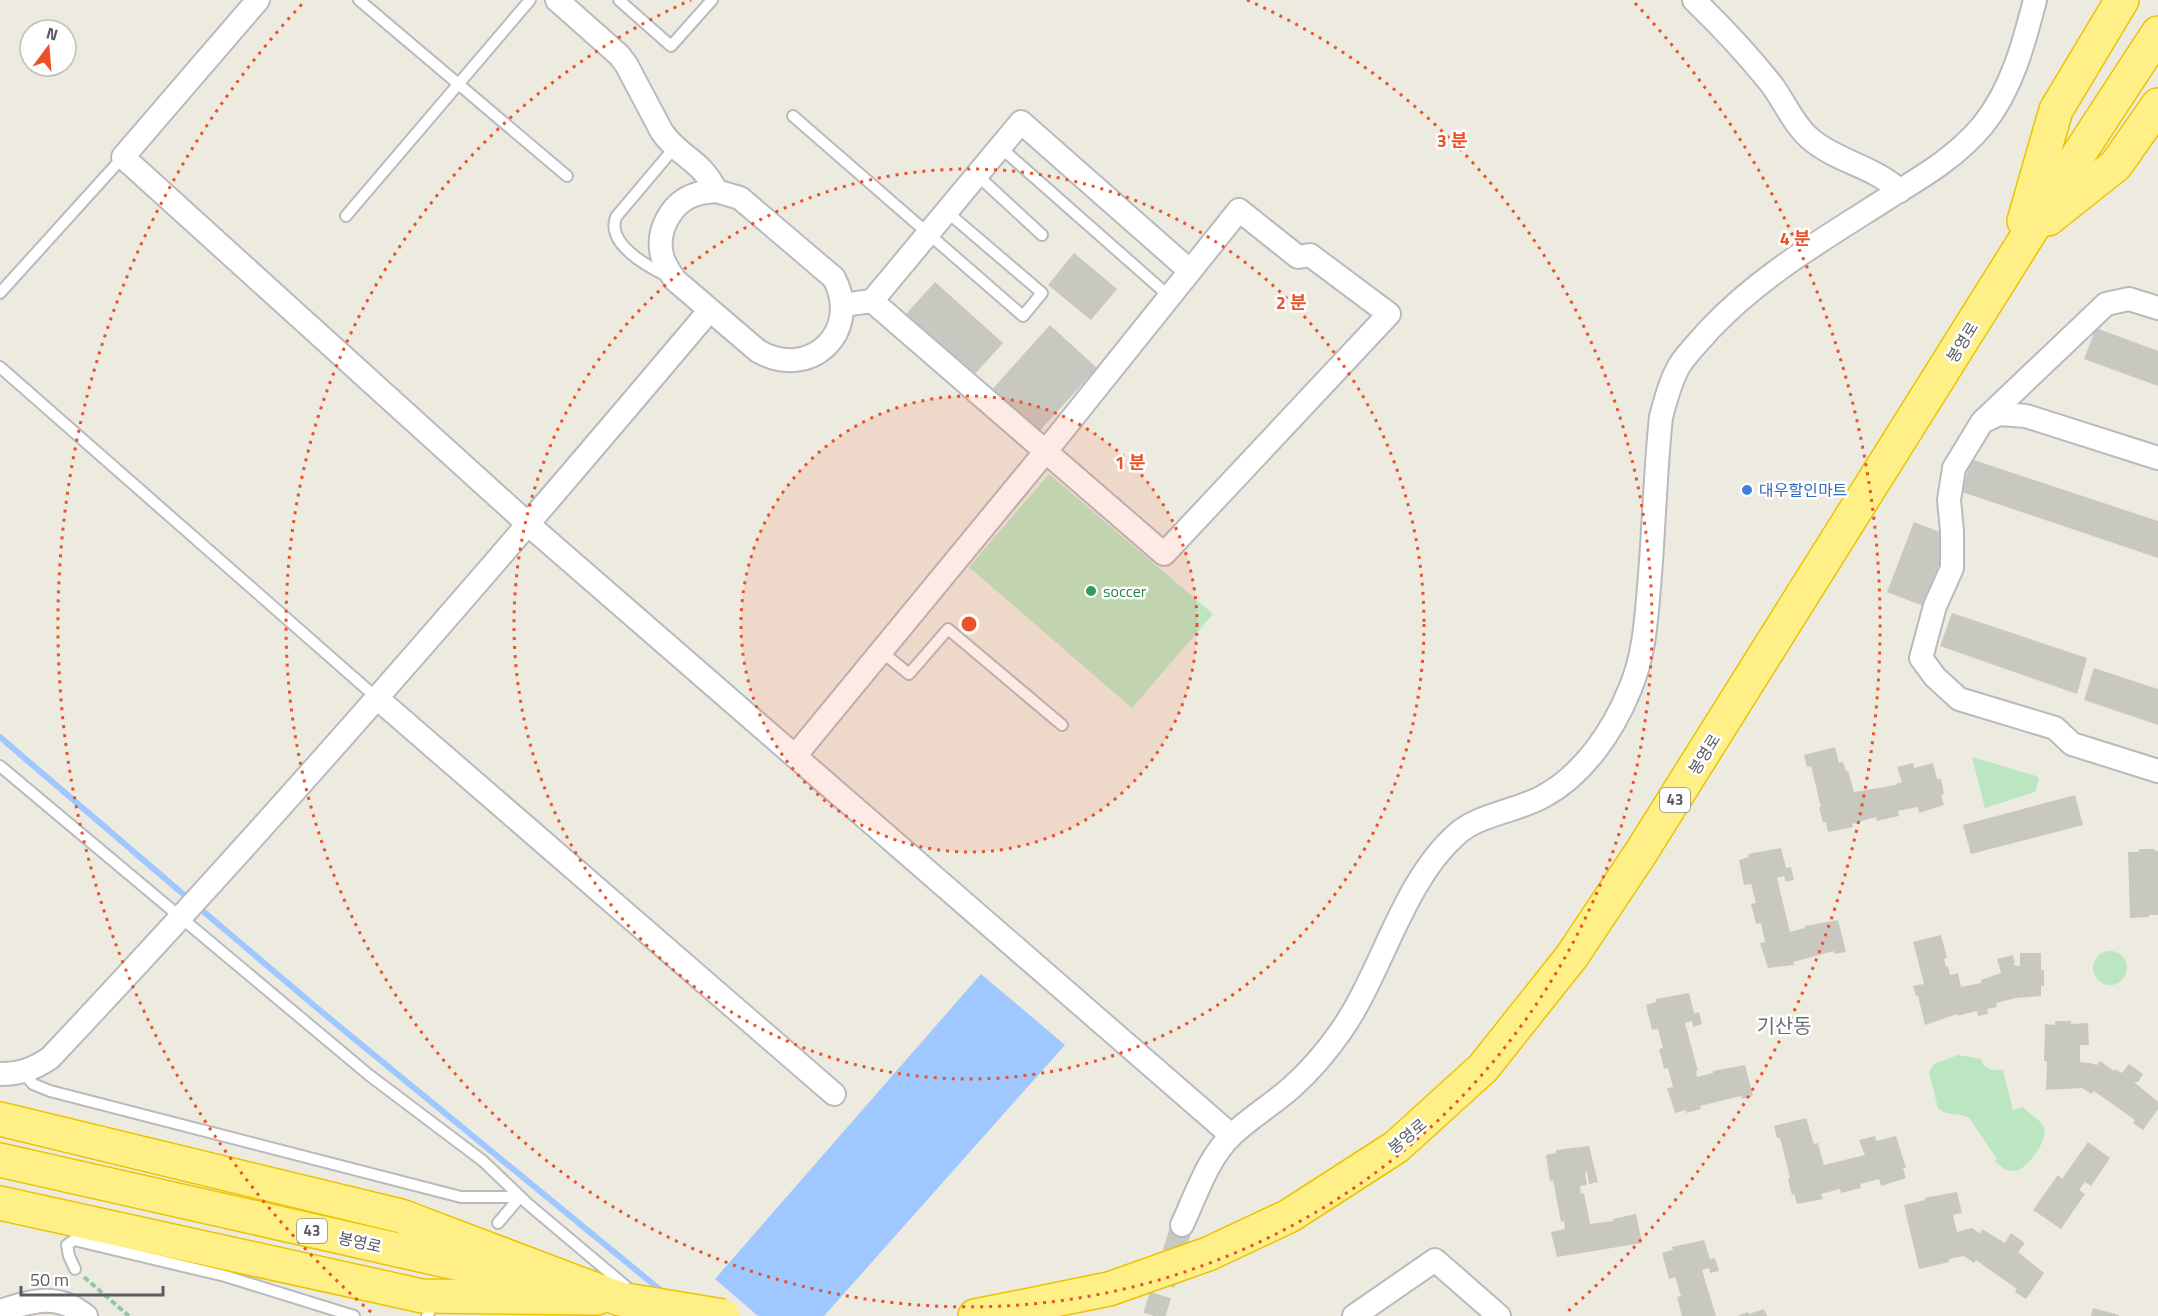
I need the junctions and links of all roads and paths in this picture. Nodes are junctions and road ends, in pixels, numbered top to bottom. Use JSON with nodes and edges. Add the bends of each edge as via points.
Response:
{"nodes":[{"id":1,"x":258,"y":0,"type":"edge"},
{"id":2,"x":359,"y":0,"type":"edge"},
{"id":3,"x":530,"y":0,"type":"edge"},
{"id":4,"x":557,"y":0,"type":"edge"},
{"id":5,"x":619,"y":0,"type":"edge"},
{"id":6,"x":712,"y":0,"type":"edge"},
{"id":7,"x":1694,"y":0,"type":"edge"},
{"id":8,"x":2035,"y":0,"type":"edge"},
{"id":9,"x":2122,"y":0,"type":"edge"},
{"id":10,"x":2158,"y":33,"type":"edge"},
{"id":11,"x":459,"y":84,"type":"junction"},
{"id":12,"x":2158,"y":105,"type":"edge"},
{"id":13,"x":793,"y":116,"type":"dead end"},
{"id":14,"x":675,"y":147,"type":"junction"},
{"id":15,"x":1000,"y":147,"type":"junction"},
{"id":16,"x":123,"y":157,"type":"junction"},
{"id":17,"x":977,"y":175,"type":"junction"},
{"id":18,"x":567,"y":176,"type":"dead end"},
{"id":19,"x":716,"y":191,"type":"junction"},
{"id":20,"x":1900,"y":191,"type":"junction"},
{"id":21,"x":946,"y":211,"type":"junction"},
{"id":22,"x":346,"y":216,"type":"dead end"},
{"id":23,"x":927,"y":234,"type":"junction"},
{"id":24,"x":1042,"y":235,"type":"dead end"},
{"id":25,"x":2021,"y":247,"type":"junction"},
{"id":26,"x":1190,"y":271,"type":"junction"},
{"id":27,"x":675,"y":280,"type":"junction"},
{"id":28,"x":0,"y":293,"type":"edge"},
{"id":29,"x":1170,"y":297,"type":"junction"},
{"id":30,"x":872,"y":301,"type":"junction"},
{"id":31,"x":843,"y":305,"type":"junction"},
{"id":32,"x":2158,"y":308,"type":"edge"},
{"id":33,"x":709,"y":311,"type":"junction"},
{"id":34,"x":0,"y":367,"type":"edge"},
{"id":35,"x":1982,"y":422,"type":"junction"},
{"id":36,"x":1046,"y":451,"type":"junction"},
{"id":37,"x":2158,"y":458,"type":"edge"},
{"id":38,"x":529,"y":525,"type":"junction"},
{"id":39,"x":882,"y":652,"type":"junction"},
{"id":40,"x":377,"y":698,"type":"junction"},
{"id":41,"x":1062,"y":725,"type":"dead end"},
{"id":42,"x":795,"y":756,"type":"junction"},
{"id":43,"x":0,"y":766,"type":"edge"},
{"id":44,"x":2158,"y":771,"type":"edge"},
{"id":45,"x":184,"y":915,"type":"junction"},
{"id":46,"x":23,"y":1072,"type":"junction"},
{"id":47,"x":0,"y":1074,"type":"edge"},
{"id":48,"x":834,"y":1094,"type":"dead end"},
{"id":49,"x":0,"y":1119,"type":"edge"},
{"id":50,"x":1231,"y":1135,"type":"junction"},
{"id":51,"x":0,"y":1160,"type":"edge"},
{"id":52,"x":520,"y":1197,"type":"junction"},
{"id":53,"x":0,"y":1203,"type":"edge"},
{"id":54,"x":498,"y":1223,"type":"dead end"},
{"id":55,"x":1182,"y":1225,"type":"tunnel mouth"},
{"id":56,"x":75,"y":1269,"type":"joint"},
{"id":57,"x":623,"y":1300,"type":"junction"},
{"id":58,"x":0,"y":1311,"type":"edge"},
{"id":59,"x":86,"y":1316,"type":"edge"},
{"id":60,"x":129,"y":1316,"type":"edge"},
{"id":61,"x":354,"y":1316,"type":"edge"},
{"id":62,"x":662,"y":1316,"type":"edge"},
{"id":63,"x":723,"y":1316,"type":"edge"},
{"id":64,"x":975,"y":1316,"type":"edge"},
{"id":65,"x":1354,"y":1316,"type":"edge"},
{"id":66,"x":1499,"y":1316,"type":"edge"}],
"edges":[{"from":1,"to":16,"type":"street"},
{"from":2,"to":11,"type":"lane"},
{"from":3,"to":11,"type":"lane"},
{"from":4,"to":14,"type":"street","via":[[619,55],[655,123]]},
{"from":5,"to":6,"type":"lane","via":[[671,46]]},
{"from":7,"to":20,"type":"street","via":[[1724,28],[1772,85],[1811,140],[1887,179]]},
{"from":8,"to":20,"type":"street","via":[[2020,57],[1984,123],[1955,155]]},
{"from":9,"to":25,"type":"highway","via":[[2056,110]]},
{"from":10,"to":25,"type":"highway","name":"봉영로","number":"43"},
{"from":11,"to":18,"type":"lane"},
{"from":11,"to":22,"type":"lane"},
{"from":12,"to":25,"type":"highway","via":[[2116,165]]},
{"from":13,"to":23,"type":"lane"},
{"from":14,"to":19,"type":"street","via":[[699,165]]},
{"from":14,"to":27,"type":"lane","via":[[614,223],[620,242],[647,266]]},
{"from":15,"to":17,"type":"street"},
{"from":15,"to":26,"type":"street","via":[[1021,122]]},
{"from":15,"to":29,"type":"lane"},
{"from":16,"to":28,"type":"lane"},
{"from":16,"to":38,"type":"street"},
{"from":17,"to":21,"type":"street"},
{"from":17,"to":24,"type":"lane"},
{"from":19,"to":27,"type":"street","via":[[685,199],[665,224],[662,255]]},
{"from":19,"to":31,"type":"street","via":[[740,198],[834,279]]},
{"from":20,"to":50,"type":"street","via":[[1771,274],[1731,307],[1680,364],[1661,417],[1644,646],[1631,688],[1614,722],[1574,774],[1543,796],[1458,832],[1446,844],[1418,884],[1342,1030],[1291,1088]]},
{"from":21,"to":23,"type":"street"},
{"from":21,"to":23,"type":"lane","via":[[1042,293],[1023,316]]},
{"from":23,"to":30,"type":"street"},
{"from":25,"to":64,"type":"highway","name":"봉영로","number":"43","via":[[1640,854],[1572,956],[1483,1068],[1396,1147],[1289,1216],[1208,1254],[1109,1289]]},
{"from":26,"to":29,"type":"street"},
{"from":26,"to":36,"type":"street","via":[[1239,210],[1298,257],[1310,255],[1389,314],[1164,554]]},
{"from":27,"to":33,"type":"street"},
{"from":29,"to":36,"type":"street"},
{"from":30,"to":31,"type":"street"},
{"from":30,"to":36,"type":"street"},
{"from":31,"to":33,"type":"street","via":[[837,334],[827,346],[808,358],[791,362],[758,351]]},
{"from":32,"to":35,"type":"street","via":[[2129,299],[2106,304]]},
{"from":33,"to":38,"type":"street"},
{"from":34,"to":40,"type":"lane"},
{"from":35,"to":37,"type":"street","via":[[1999,414],[2026,416]]},
{"from":35,"to":44,"type":"street","via":[[1954,468],[1949,500],[1952,568],[1935,606],[1921,658],[1959,699],[2055,728],[2072,744]]},
{"from":36,"to":39,"type":"street"},
{"from":38,"to":40,"type":"street"},
{"from":38,"to":42,"type":"street"},
{"from":39,"to":41,"type":"lane","via":[[909,674],[948,629]]},
{"from":39,"to":42,"type":"street"},
{"from":40,"to":45,"type":"street"},
{"from":40,"to":48,"type":"street"},
{"from":42,"to":50,"type":"street"},
{"from":43,"to":45,"type":"lane"},
{"from":45,"to":46,"type":"street","via":[[50,1058]]},
{"from":45,"to":52,"type":"lane","via":[[369,1075],[483,1161]]},
{"from":46,"to":47,"type":"street"},
{"from":46,"to":52,"type":"lane","via":[[33,1084],[50,1091],[461,1197]]},
{"from":49,"to":57,"type":"highway","via":[[401,1216]]},
{"from":50,"to":55,"type":"street","via":[[1214,1158]]},
{"from":51,"to":57,"type":"highway","name":"봉영로","number":"43"},
{"from":52,"to":54,"type":"lane"},
{"from":52,"to":62,"type":"lane"},
{"from":53,"to":57,"type":"highway","via":[[422,1296]]},
{"from":56,"to":60,"type":"path"},
{"from":56,"to":61,"type":"lane","via":[[67,1245],[74,1240],[225,1276]]},
{"from":57,"to":63,"type":"highway","name":"봉영로","number":"43","bridge":true},
{"from":58,"to":59,"type":"street","via":[[38,1300],[56,1301]]},
{"from":65,"to":66,"type":"street","via":[[1435,1260]]}]}
